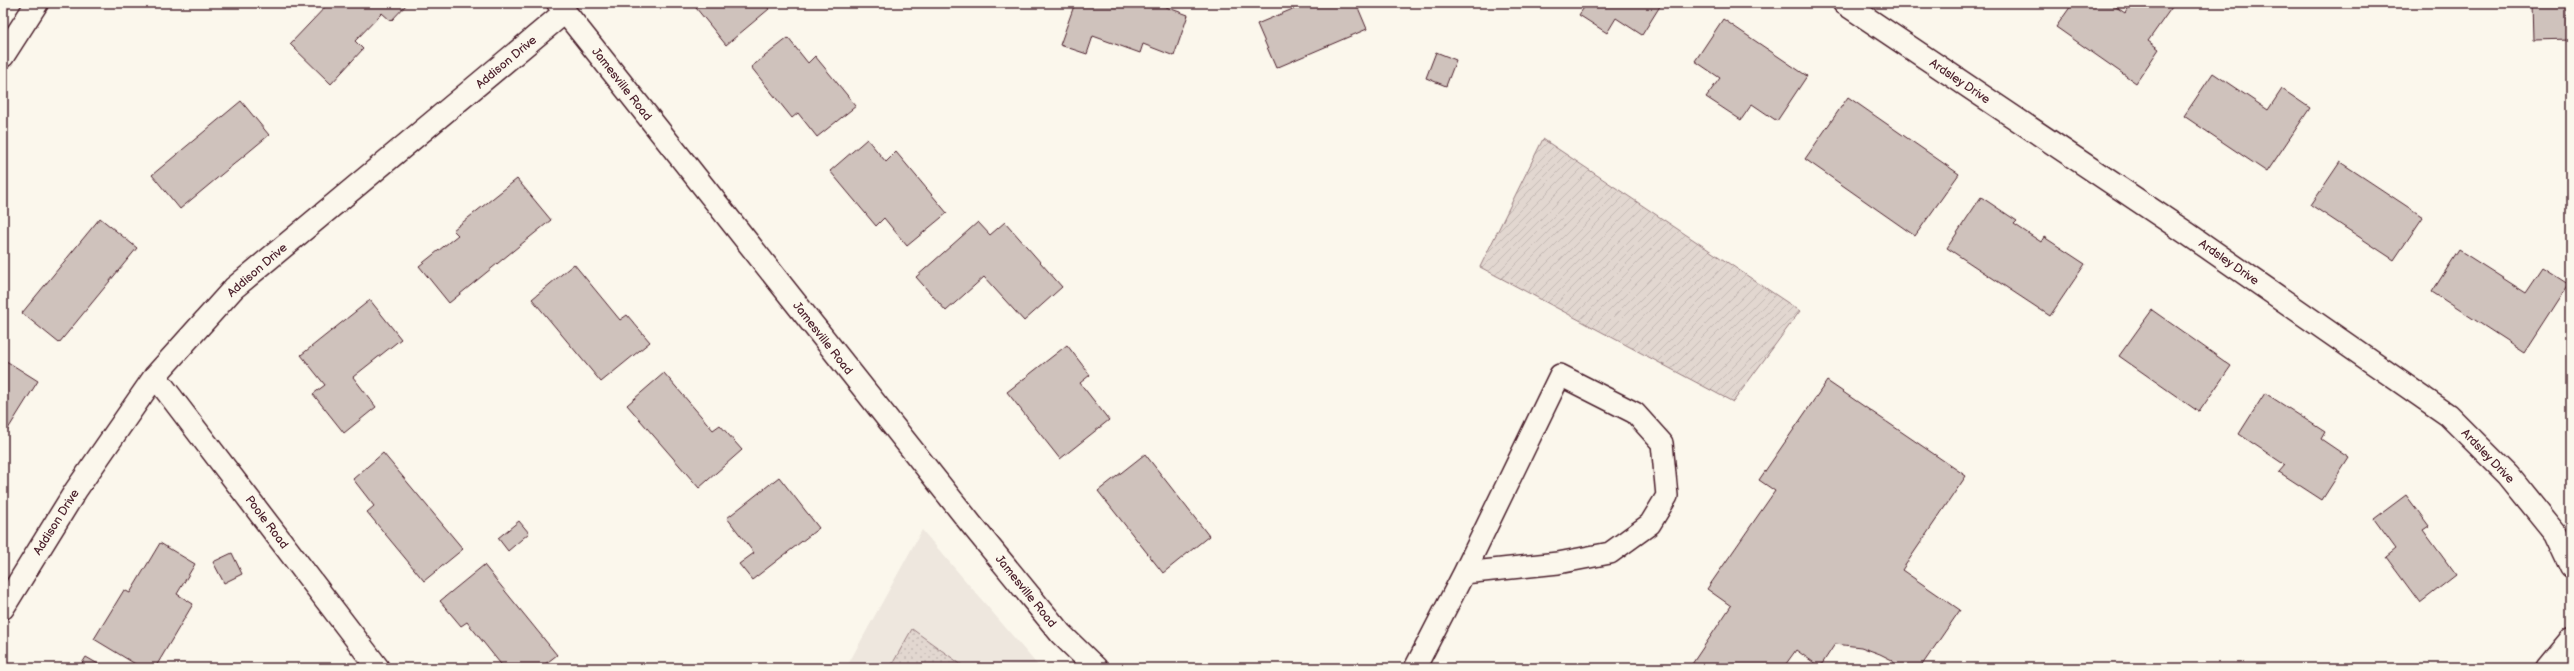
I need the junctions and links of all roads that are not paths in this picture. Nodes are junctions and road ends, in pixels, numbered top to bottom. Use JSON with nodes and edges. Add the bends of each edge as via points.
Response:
{"nodes":[{"id":1,"x":37,"y":3,"type":"edge"},
{"id":2,"x":1844,"y":3,"type":"edge"},
{"id":3,"x":562,"y":8,"type":"edge"},
{"id":4,"x":3,"y":56,"type":"edge"},
{"id":5,"x":155,"y":376,"type":"junction"},
{"id":6,"x":2571,"y":567,"type":"edge"},
{"id":7,"x":1464,"y":573,"type":"junction"},
{"id":8,"x":3,"y":608,"type":"edge"},
{"id":9,"x":2571,"y":638,"type":"edge"},
{"id":10,"x":378,"y":668,"type":"edge"},
{"id":11,"x":1096,"y":668,"type":"edge"},
{"id":12,"x":1415,"y":668,"type":"edge"},
{"id":13,"x":2547,"y":668,"type":"edge"}],
"edges":[{"from":1,"to":4,"type":"street"},
{"from":2,"to":6,"type":"street","name":"Ardsley Drive","via":[[2188,234],[2448,415],[2508,475],[2555,533]]},
{"from":3,"to":5,"type":"street","name":"Addison Drive","via":[[234,288]]},
{"from":3,"to":11,"type":"street","name":"Jamesville Road","via":[[971,524],[1060,634]]},
{"from":5,"to":8,"type":"street","name":"Addison Drive","via":[[76,490]]},
{"from":5,"to":10,"type":"street","name":"Poole Road"},
{"from":7,"to":7,"type":"lane","via":[[1560,375],[1635,413],[1662,443],[1667,496],[1650,524],[1610,553],[1558,563]]},
{"from":7,"to":12,"type":"lane"},
{"from":9,"to":13,"type":"street"}]}
